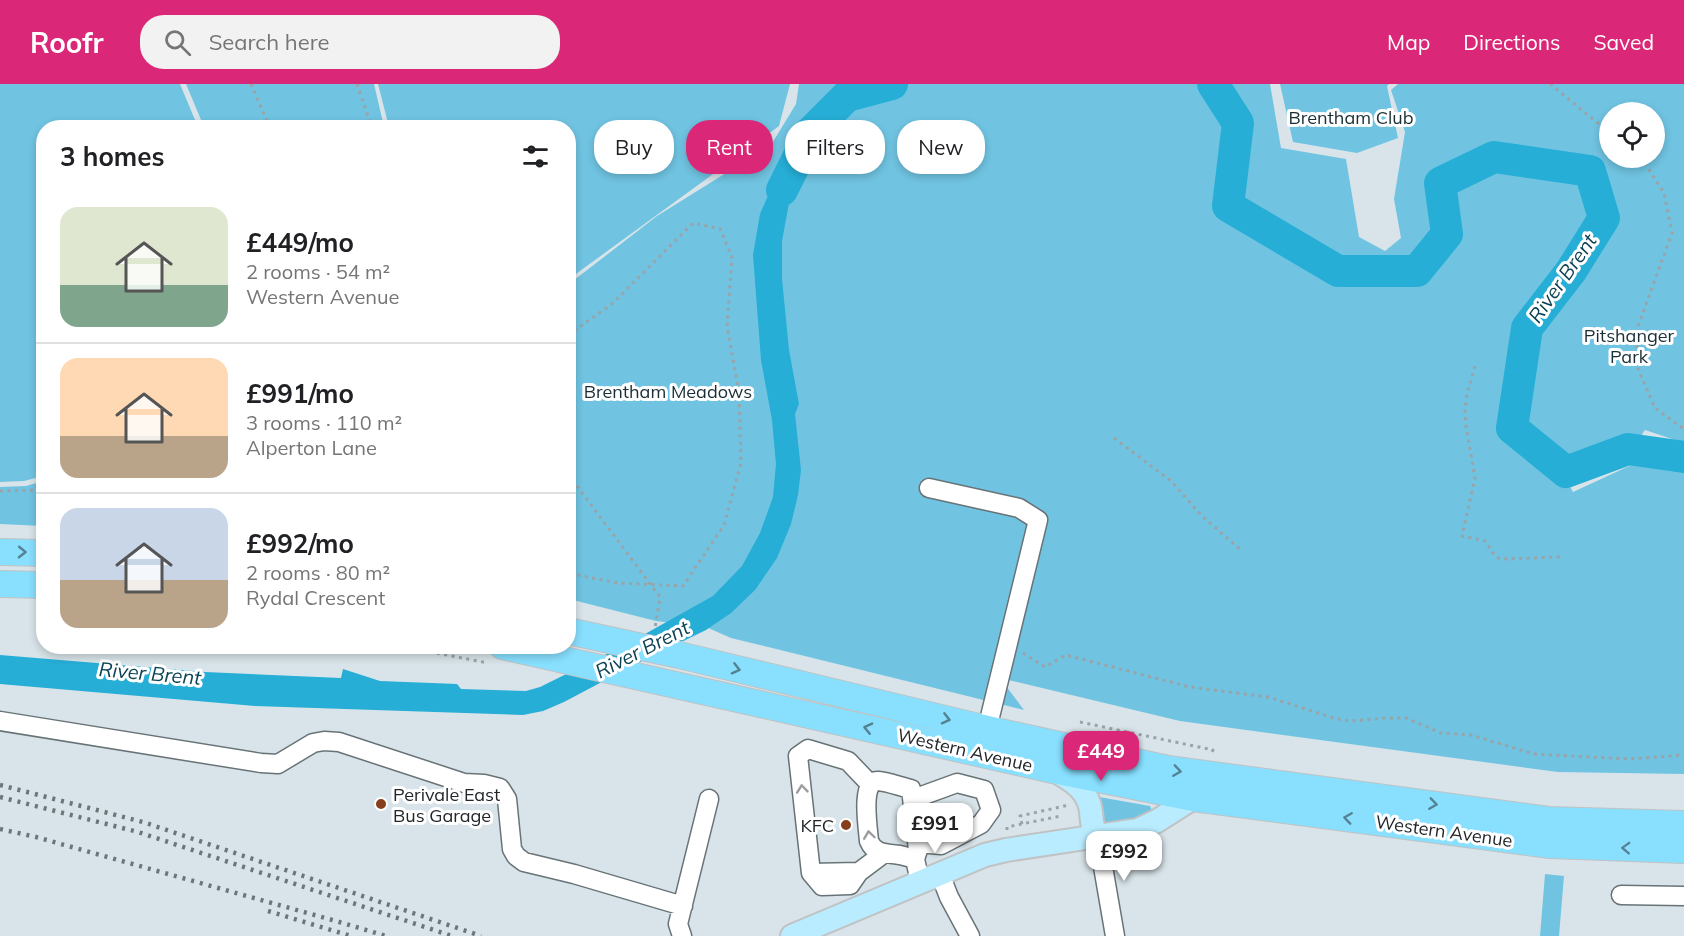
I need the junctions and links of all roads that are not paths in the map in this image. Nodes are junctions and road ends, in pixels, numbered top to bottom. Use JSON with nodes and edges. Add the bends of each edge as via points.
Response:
{"nodes":[{"id":1,"x":928,"y":488,"type":"dead end"},
{"id":2,"x":0,"y":552,"type":"edge"},
{"id":3,"x":36,"y":553,"type":"edge"},
{"id":4,"x":0,"y":584,"type":"edge"},
{"id":5,"x":36,"y":585,"type":"edge"},
{"id":6,"x":576,"y":633,"type":"edge"},
{"id":7,"x":505,"y":654,"type":"edge"},
{"id":8,"x":0,"y":721,"type":"edge"},
{"id":9,"x":987,"y":729,"type":"junction"},
{"id":10,"x":1053,"y":770,"type":"junction"},
{"id":11,"x":870,"y":783,"type":"junction"},
{"id":12,"x":1193,"y":798,"type":"junction"},
{"id":13,"x":709,"y":799,"type":"dead end"},
{"id":14,"x":913,"y":799,"type":"junction"},
{"id":15,"x":1684,"y":824,"type":"edge"},
{"id":16,"x":1096,"y":835,"type":"junction"},
{"id":17,"x":1684,"y":850,"type":"edge"},
{"id":18,"x":916,"y":851,"type":"junction"},
{"id":19,"x":883,"y":854,"type":"junction"},
{"id":20,"x":930,"y":878,"type":"junction"},
{"id":21,"x":1621,"y":895,"type":"dead end"},
{"id":22,"x":1684,"y":896,"type":"edge"},
{"id":23,"x":683,"y":906,"type":"junction"},
{"id":24,"x":682,"y":936,"type":"edge"},
{"id":25,"x":792,"y":936,"type":"edge"},
{"id":26,"x":970,"y":936,"type":"edge"},
{"id":27,"x":1115,"y":936,"type":"edge"}],
"edges":[{"from":1,"to":9,"type":"street","via":[[1019,508],[1038,520]]},
{"from":2,"to":3,"type":"highway","one_way":true},
{"from":4,"to":5,"type":"highway"},
{"from":6,"to":9,"type":"highway","name":"Western Avenue","one_way":true},
{"from":10,"to":7,"type":"highway","name":"Western Avenue","one_way":true,"via":[[666,683]]},
{"from":8,"to":23,"type":"street","via":[[261,763],[278,764],[313,743],[339,742],[464,783],[500,788],[507,799],[512,849],[524,862]]},
{"from":9,"to":15,"type":"highway","name":"Western Avenue","one_way":true,"via":[[1178,771],[1549,820]]},
{"from":10,"to":12,"type":"highway","name":"Western Avenue"},
{"from":10,"to":16,"type":"main road","via":[[1082,790],[1089,802],[1090,822]]},
{"from":11,"to":14,"type":"street","via":[[911,789]]},
{"from":19,"to":11,"type":"street","one_way":true,"via":[[872,848],[869,841]]},
{"from":19,"to":11,"type":"street","one_way":true,"via":[[859,872],[850,885],[822,886],[811,873],[798,756],[808,749],[848,761]]},
{"from":12,"to":16,"type":"main road","via":[[1138,830]]},
{"from":17,"to":12,"type":"highway","name":"Western Avenue","one_way":true,"via":[[1550,845]]},
{"from":13,"to":23,"type":"street"},
{"from":14,"to":18,"type":"street"},
{"from":14,"to":18,"type":"street","via":[[957,783],[984,790],[991,810],[981,824],[941,845]]},
{"from":16,"to":20,"type":"main road","via":[[985,855]]},
{"from":16,"to":27,"type":"street"},
{"from":18,"to":19,"type":"street"},
{"from":18,"to":20,"type":"street"},
{"from":20,"to":25,"type":"main road"},
{"from":20,"to":26,"type":"street","via":[[949,897]]},
{"from":21,"to":22,"type":"street"},
{"from":23,"to":24,"type":"street","via":[[678,924]]}]}
